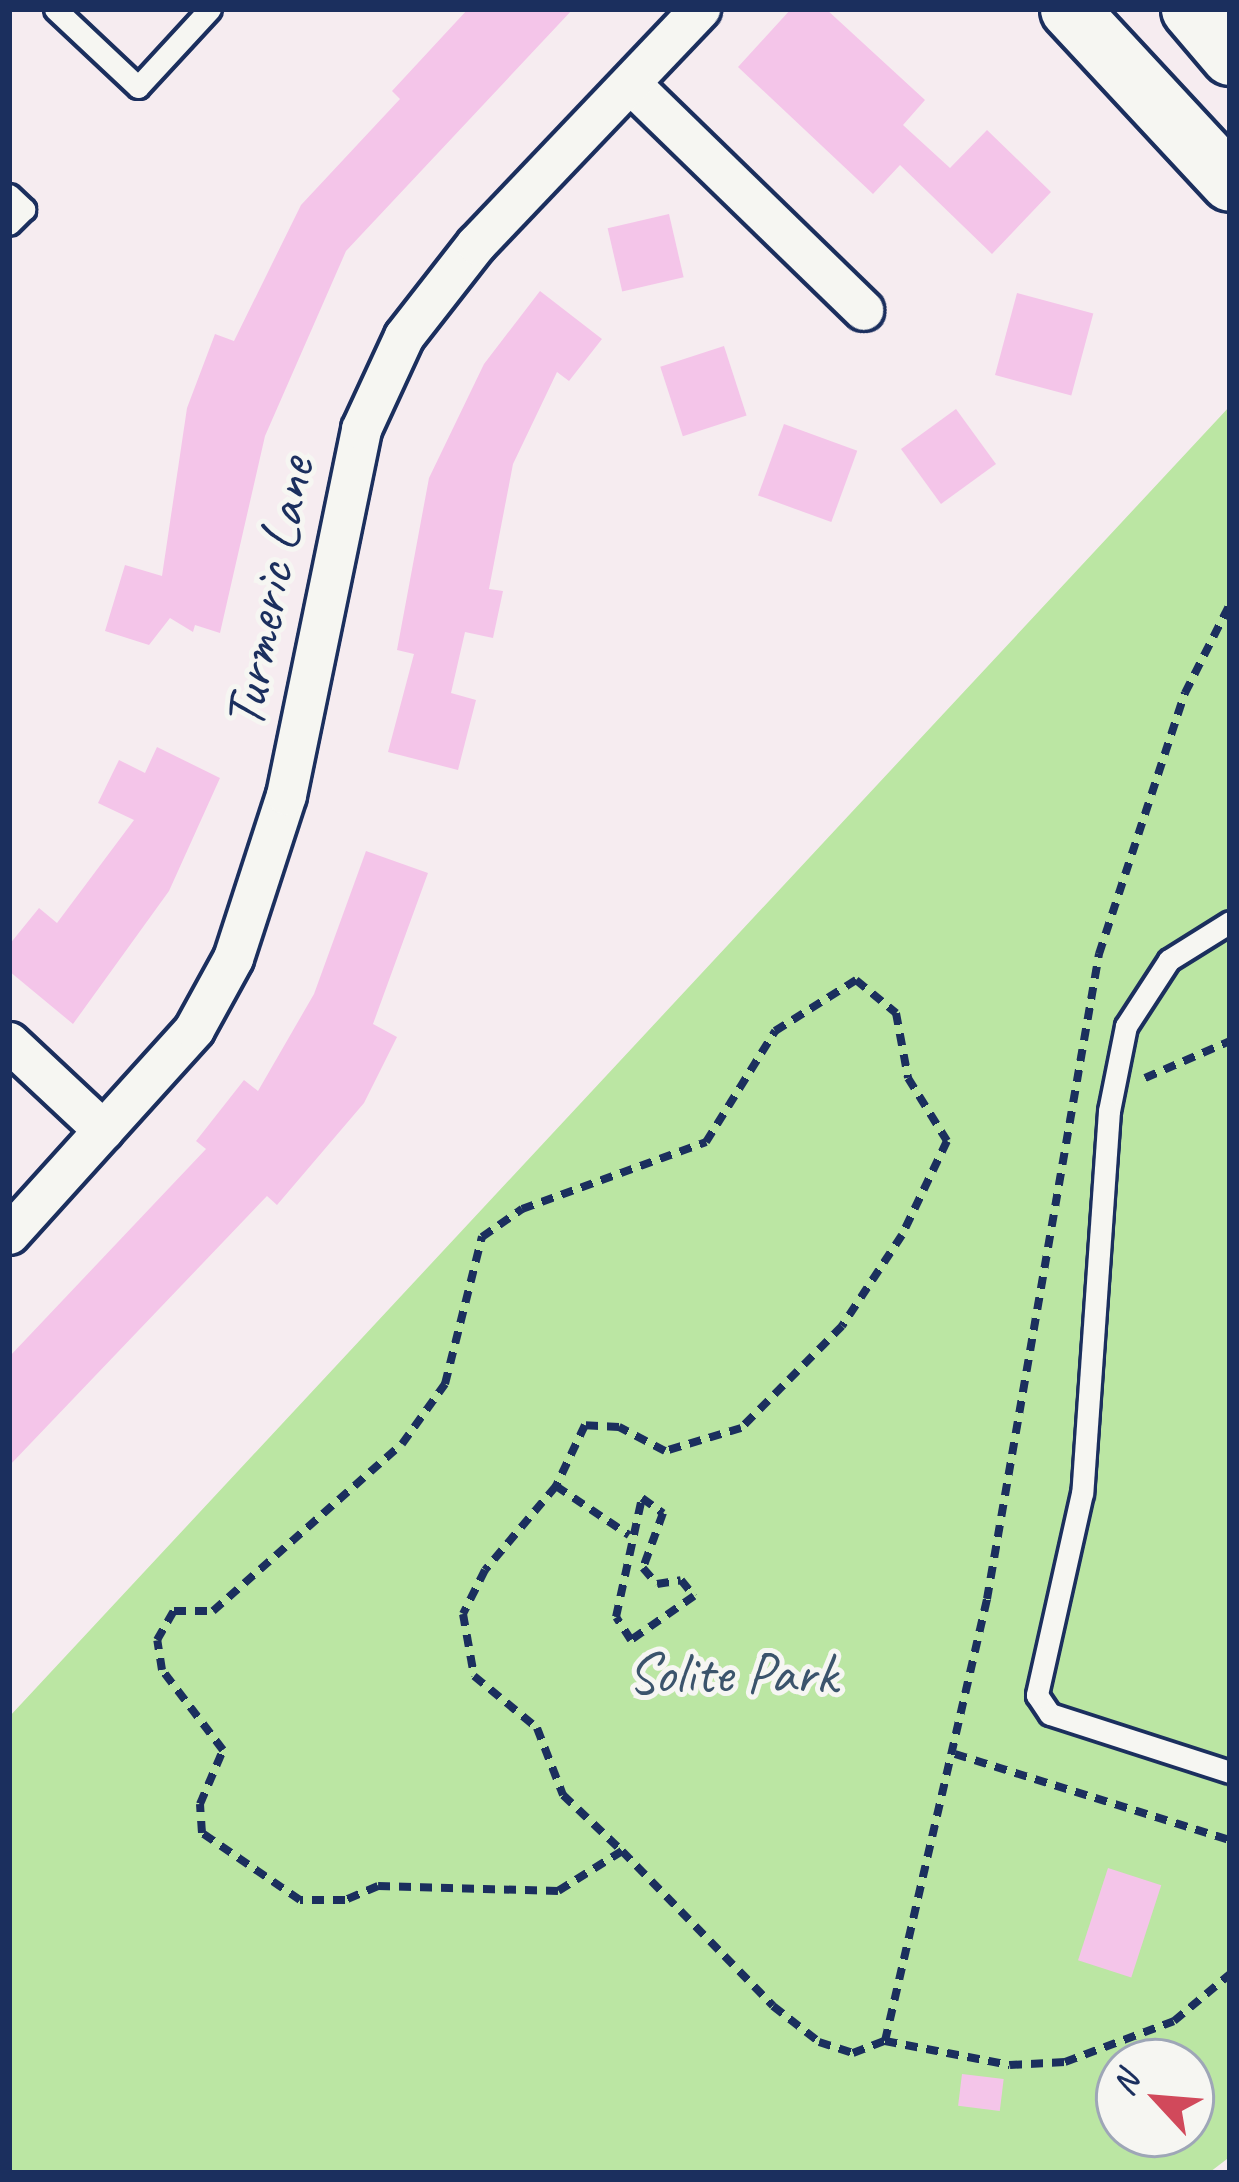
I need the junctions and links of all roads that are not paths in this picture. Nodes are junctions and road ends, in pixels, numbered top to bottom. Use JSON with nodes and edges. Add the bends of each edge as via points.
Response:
{"nodes":[{"id":1,"x":55,"y":9,"type":"edge"},
{"id":2,"x":210,"y":9,"type":"edge"},
{"id":3,"x":700,"y":9,"type":"edge"},
{"id":4,"x":1070,"y":9,"type":"edge"},
{"id":5,"x":1190,"y":9,"type":"edge"},
{"id":6,"x":1230,"y":56,"type":"edge"},
{"id":7,"x":631,"y":84,"type":"junction"},
{"id":8,"x":1230,"y":182,"type":"edge"},
{"id":9,"x":9,"y":195,"type":"edge"},
{"id":10,"x":9,"y":224,"type":"edge"},
{"id":11,"x":863,"y":310,"type":"dead end"},
{"id":12,"x":1230,"y":922,"type":"edge"},
{"id":13,"x":9,"y":1042,"type":"edge"},
{"id":14,"x":103,"y":1130,"type":"junction"},
{"id":15,"x":9,"y":1234,"type":"edge"},
{"id":16,"x":1230,"y":1772,"type":"edge"}],
"edges":[{"from":1,"to":2,"type":"lane","via":[[138,87]]},
{"from":3,"to":7,"type":"street","name":"Turmeric Lane"},
{"from":4,"to":8,"type":"main road"},
{"from":5,"to":6,"type":"main road"},
{"from":7,"to":11,"type":"street"},
{"from":7,"to":14,"type":"street","name":"Turmeric Lane","via":[[435,291],[382,374],[344,493],[286,795],[233,958],[194,1029]]},
{"from":9,"to":10,"type":"lane","via":[[24,209]]},
{"from":12,"to":16,"type":"lane","via":[[1178,951],[1148,983],[1117,1072],[1087,1455],[1037,1695],[1050,1714]]},
{"from":13,"to":14,"type":"street"},
{"from":14,"to":15,"type":"street","name":"Turmeric Lane"}]}
